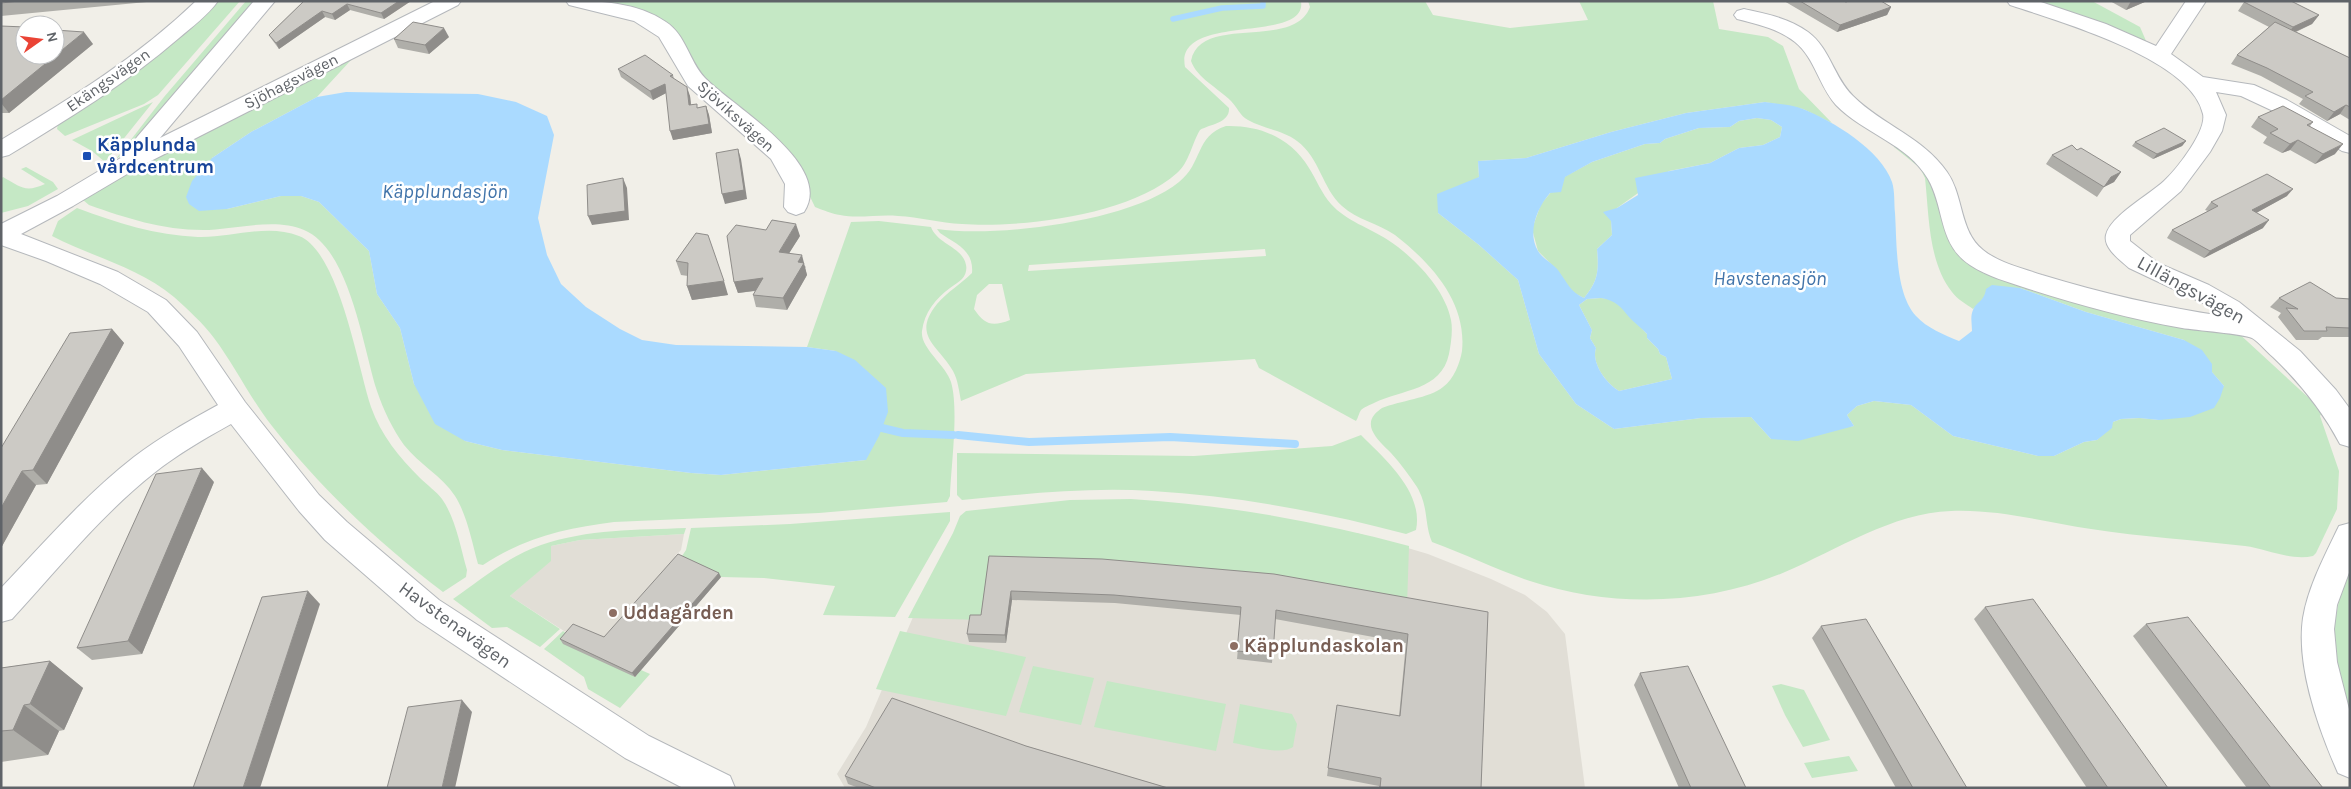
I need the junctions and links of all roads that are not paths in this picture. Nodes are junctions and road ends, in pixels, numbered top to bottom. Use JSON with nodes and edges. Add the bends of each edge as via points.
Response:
{"nodes":[{"id":1,"x":208,"y":1,"type":"edge"},
{"id":2,"x":266,"y":1,"type":"edge"},
{"id":3,"x":451,"y":1,"type":"edge"},
{"id":4,"x":576,"y":1,"type":"edge"},
{"id":5,"x":2017,"y":1,"type":"edge"},
{"id":6,"x":2196,"y":1,"type":"edge"},
{"id":7,"x":1744,"y":15,"type":"dead end"},
{"id":8,"x":2160,"y":54,"type":"junction"},
{"id":9,"x":2197,"y":83,"type":"junction"},
{"id":10,"x":2350,"y":146,"type":"edge"},
{"id":11,"x":1,"y":150,"type":"edge"},
{"id":12,"x":131,"y":162,"type":"junction"},
{"id":13,"x":796,"y":207,"type":"dead end"},
{"id":14,"x":1,"y":235,"type":"edge"},
{"id":15,"x":2258,"y":329,"type":"junction"},
{"id":16,"x":235,"y":409,"type":"junction"},
{"id":17,"x":2348,"y":426,"type":"edge"},
{"id":18,"x":2350,"y":535,"type":"edge"},
{"id":19,"x":1,"y":609,"type":"edge"},
{"id":20,"x":2350,"y":762,"type":"edge"},
{"id":21,"x":718,"y":788,"type":"edge"}],
"edges":[{"from":1,"to":11,"type":"street","name":"Ekängsvägen","via":[[170,36],[121,72]]},
{"from":2,"to":12,"type":"street","name":"Sjöhagsvägen"},
{"from":3,"to":12,"type":"street","name":"Sjöhagsvägen"},
{"from":4,"to":13,"type":"street","name":"Sjöviksvägen","via":[[646,20],[667,34],[697,82],[787,163],[797,186]]},
{"from":5,"to":8,"type":"street","name":"Lillängsvägen"},
{"from":6,"to":8,"type":"street"},
{"from":7,"to":15,"type":"street","via":[[1781,26],[1804,38],[1822,61],[1834,88],[1844,100],[1930,165],[1944,190],[1954,230],[1976,258],[2085,299],[2214,325]]},
{"from":8,"to":9,"type":"street","name":"Lillängsvägen"},
{"from":9,"to":10,"type":"street","via":[[2246,90]]},
{"from":9,"to":15,"type":"street","name":"Lillängsvägen","via":[[2211,103],[2214,126],[2174,185],[2122,227],[2118,243],[2136,261],[2211,297]]},
{"from":12,"to":14,"type":"street","name":"Sjöhagsvägen"},
{"from":14,"to":16,"type":"street","name":"Havstenavägen","via":[[109,278],[157,306],[188,339]]},
{"from":15,"to":17,"type":"street","name":"Lillängsvägen","via":[[2323,393]]},
{"from":16,"to":19,"type":"street","via":[[165,451],[133,475]]},
{"from":16,"to":21,"type":"street","name":"Havstenavägen","via":[[315,510],[428,610],[637,747]]},
{"from":18,"to":20,"type":"street","via":[[2326,592],[2318,627],[2322,667]]}]}
